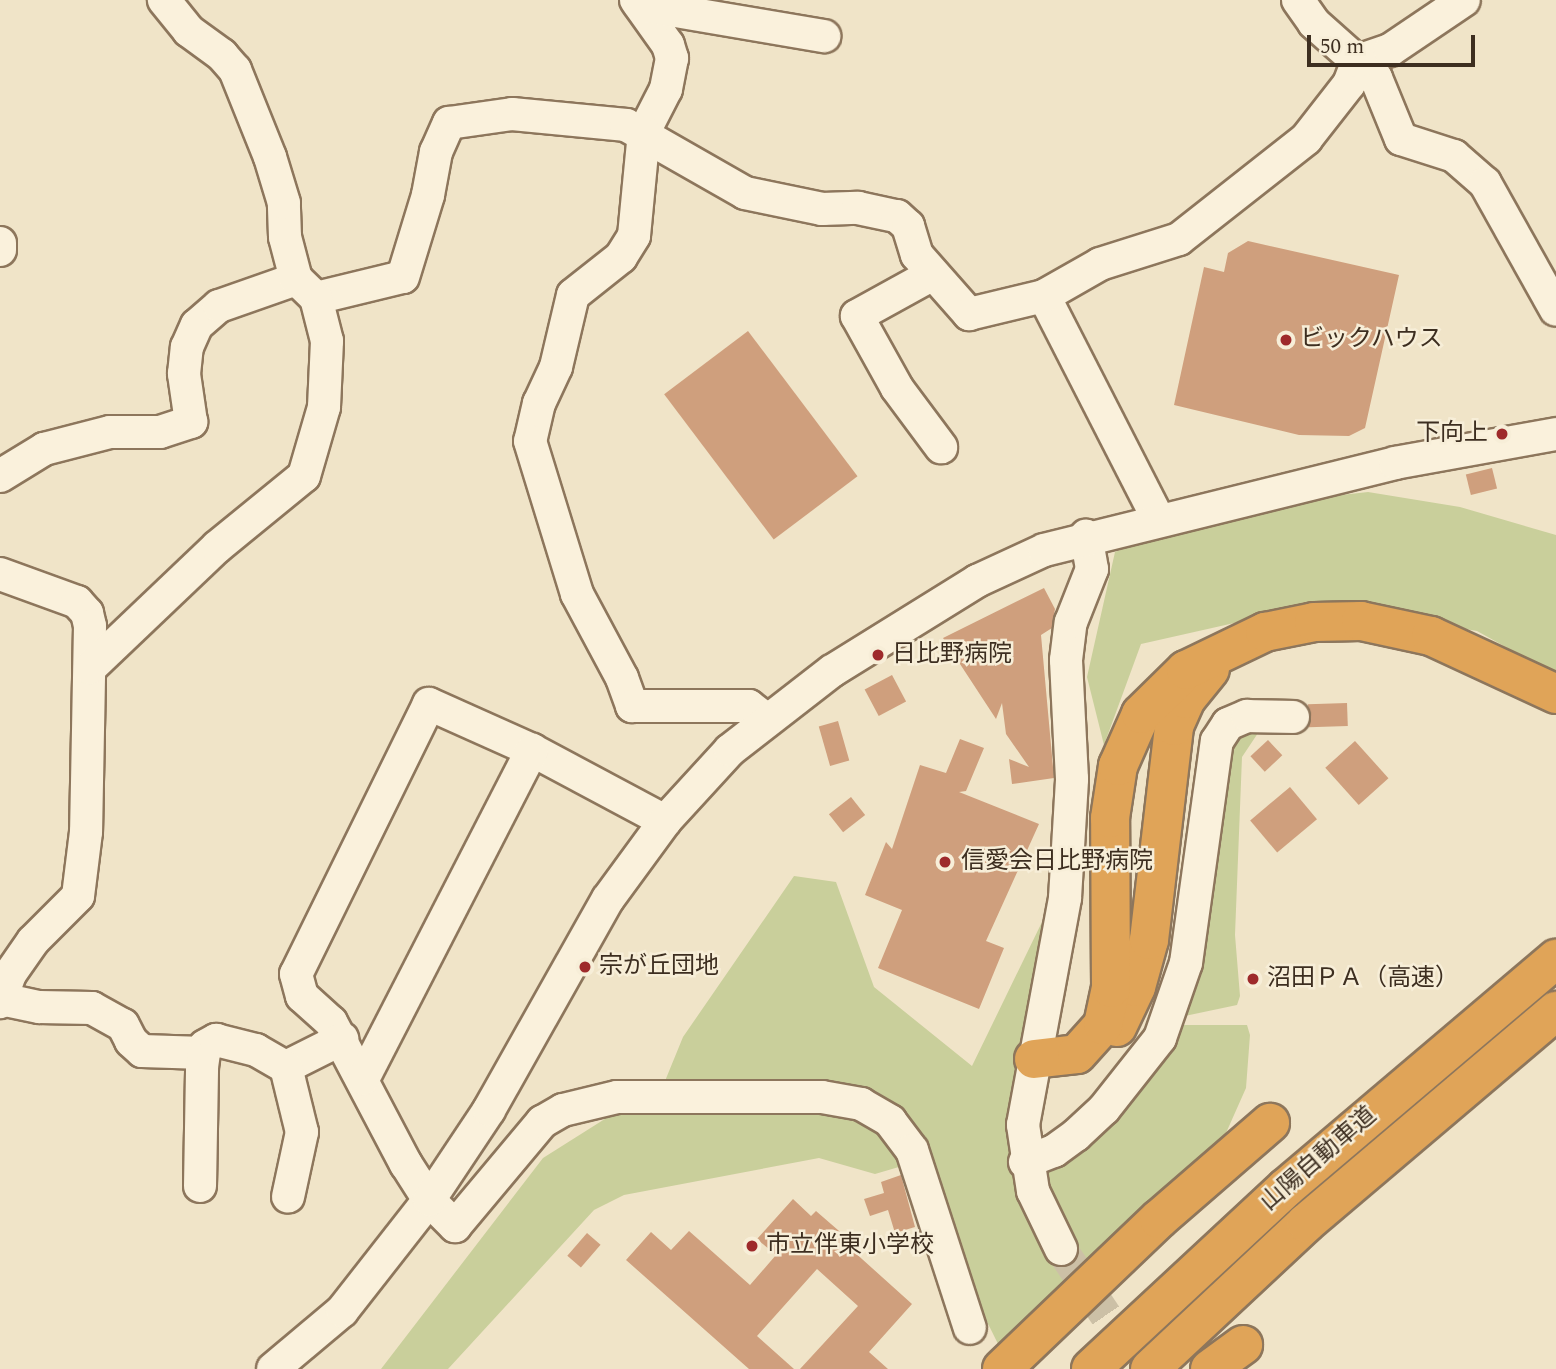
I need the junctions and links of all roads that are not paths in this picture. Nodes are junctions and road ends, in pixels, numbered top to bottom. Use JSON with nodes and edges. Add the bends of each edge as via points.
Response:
{"nodes":[{"id":1,"x":164,"y":0,"type":"edge"},
{"id":2,"x":1298,"y":0,"type":"edge"},
{"id":3,"x":1464,"y":0,"type":"edge"},
{"id":4,"x":638,"y":3,"type":"edge"},
{"id":5,"x":824,"y":36,"type":"dead end"},
{"id":6,"x":1358,"y":61,"type":"junction"},
{"id":7,"x":644,"y":132,"type":"junction"},
{"id":8,"x":0,"y":243,"type":"edge"},
{"id":9,"x":0,"y":250,"type":"edge"},
{"id":10,"x":933,"y":274,"type":"junction"},
{"id":11,"x":306,"y":288,"type":"junction"},
{"id":12,"x":1044,"y":296,"type":"junction"},
{"id":13,"x":1556,"y":310,"type":"edge"},
{"id":14,"x":1556,"y":434,"type":"edge"},
{"id":15,"x":941,"y":447,"type":"dead end"},
{"id":16,"x":0,"y":476,"type":"edge"},
{"id":17,"x":1158,"y":519,"type":"junction"},
{"id":18,"x":1086,"y":537,"type":"junction"},
{"id":19,"x":0,"y":574,"type":"edge"},
{"id":20,"x":90,"y":668,"type":"junction"},
{"id":21,"x":1556,"y":694,"type":"edge"},
{"id":22,"x":1556,"y":703,"type":"edge"},
{"id":23,"x":1293,"y":717,"type":"dead end"},
{"id":24,"x":767,"y":720,"type":"junction"},
{"id":25,"x":533,"y":750,"type":"junction"},
{"id":26,"x":665,"y":821,"type":"junction"},
{"id":27,"x":1556,"y":959,"type":"edge"},
{"id":28,"x":0,"y":1000,"type":"edge"},
{"id":29,"x":1556,"y":1010,"type":"edge"},
{"id":30,"x":342,"y":1039,"type":"junction"},
{"id":31,"x":204,"y":1053,"type":"junction"},
{"id":32,"x":1034,"y":1059,"type":"junction"},
{"id":33,"x":286,"y":1067,"type":"junction"},
{"id":34,"x":363,"y":1079,"type":"junction"},
{"id":35,"x":1270,"y":1123,"type":"dead end"},
{"id":36,"x":1025,"y":1162,"type":"junction"},
{"id":37,"x":200,"y":1186,"type":"dead end"},
{"id":38,"x":288,"y":1197,"type":"dead end"},
{"id":39,"x":429,"y":1200,"type":"junction"},
{"id":40,"x":1061,"y":1250,"type":"tunnel mouth"},
{"id":41,"x":970,"y":1328,"type":"dead end"},
{"id":42,"x":1242,"y":1345,"type":"dead end"},
{"id":43,"x":273,"y":1369,"type":"edge"},
{"id":44,"x":1002,"y":1369,"type":"edge"},
{"id":45,"x":1091,"y":1369,"type":"edge"},
{"id":46,"x":1150,"y":1369,"type":"edge"},
{"id":47,"x":1210,"y":1369,"type":"edge"}],
"edges":[{"from":1,"to":11,"type":"street","via":[[189,31],[234,70],[270,157],[284,203],[285,237]]},
{"from":2,"to":6,"type":"street","via":[[1314,23]]},
{"from":3,"to":6,"type":"street","via":[[1390,50]]},
{"from":4,"to":5,"type":"street"},
{"from":4,"to":7,"type":"street","via":[[668,44],[671,58],[666,89]]},
{"from":6,"to":12,"type":"street","via":[[1349,84],[1306,139],[1229,203],[1179,239],[1100,264]]},
{"from":6,"to":13,"type":"street","via":[[1376,78],[1401,139],[1454,156],[1485,183]]},
{"from":7,"to":10,"type":"street","via":[[745,193],[822,209],[858,208],[897,216],[908,226],[917,255]]},
{"from":7,"to":11,"type":"street","via":[[567,116],[512,114],[449,123],[436,152],[429,195],[403,277]]},
{"from":7,"to":24,"type":"street","via":[[634,236],[621,257],[573,295],[556,367],[539,403],[530,441],[577,594],[632,706],[749,706]]},
{"from":8,"to":9,"type":"street"},
{"from":10,"to":12,"type":"street","via":[[969,314]]},
{"from":10,"to":15,"type":"street","via":[[857,316],[897,388]]},
{"from":11,"to":16,"type":"street","via":[[219,306],[197,325],[187,347],[184,374],[191,422],[160,432],[110,432],[44,449]]},
{"from":11,"to":20,"type":"street","via":[[327,341],[324,407],[304,476],[217,547]]},
{"from":12,"to":17,"type":"street"},
{"from":14,"to":17,"type":"street","via":[[1395,463]]},
{"from":17,"to":18,"type":"street"},
{"from":18,"to":24,"type":"street","via":[[977,581],[832,671]]},
{"from":18,"to":32,"type":"street","via":[[1092,569],[1071,622],[1066,660],[1070,849]]},
{"from":19,"to":20,"type":"street","via":[[77,602],[87,613],[90,626]]},
{"from":20,"to":28,"type":"street","via":[[86,832],[78,896],[33,941],[10,974]]},
{"from":21,"to":32,"type":"highway","via":[[1432,636],[1362,621],[1314,622],[1265,632],[1186,670],[1141,714],[1118,766],[1110,818],[1111,988],[1103,1025],[1077,1054]]},
{"from":22,"to":32,"type":"highway","via":[[1430,645],[1362,629],[1296,634],[1244,649],[1215,665],[1186,699],[1170,744],[1153,918],[1144,963],[1126,1012],[1111,1037],[1089,1057]]},
{"from":23,"to":36,"type":"street","via":[[1247,716],[1228,724],[1217,741],[1186,963],[1160,1038],[1104,1109],[1076,1135],[1054,1151]]},
{"from":24,"to":26,"type":"street","via":[[730,750]]},
{"from":25,"to":26,"type":"street"},
{"from":25,"to":30,"type":"street","via":[[429,704],[296,974],[302,996],[331,1022]]},
{"from":25,"to":34,"type":"street"},
{"from":26,"to":39,"type":"street","via":[[608,899],[489,1110]]},
{"from":27,"to":45,"type":"highway","name":"山陽自動車道","via":[[1287,1187]]},
{"from":28,"to":31,"type":"street","via":[[39,1007],[92,1008],[123,1025],[142,1051]]},
{"from":29,"to":46,"type":"highway","name":"山陽自動車道","via":[[1306,1223]]},
{"from":30,"to":33,"type":"street"},
{"from":30,"to":34,"type":"street"},
{"from":31,"to":33,"type":"street","via":[[205,1046],[216,1040],[257,1050]]},
{"from":31,"to":37,"type":"street"},
{"from":32,"to":36,"type":"street","via":[[1023,1125]]},
{"from":33,"to":38,"type":"street","via":[[302,1132]]},
{"from":34,"to":39,"type":"street"},
{"from":35,"to":44,"type":"highway","via":[[1159,1219]]},
{"from":36,"to":40,"type":"street","via":[[1044,1220]]},
{"from":39,"to":41,"type":"street","via":[[456,1226],[541,1122],[563,1110],[617,1097],[822,1097],[861,1104],[890,1121],[912,1150]]},
{"from":39,"to":43,"type":"street","via":[[342,1311]]},
{"from":42,"to":47,"type":"highway"}]}
